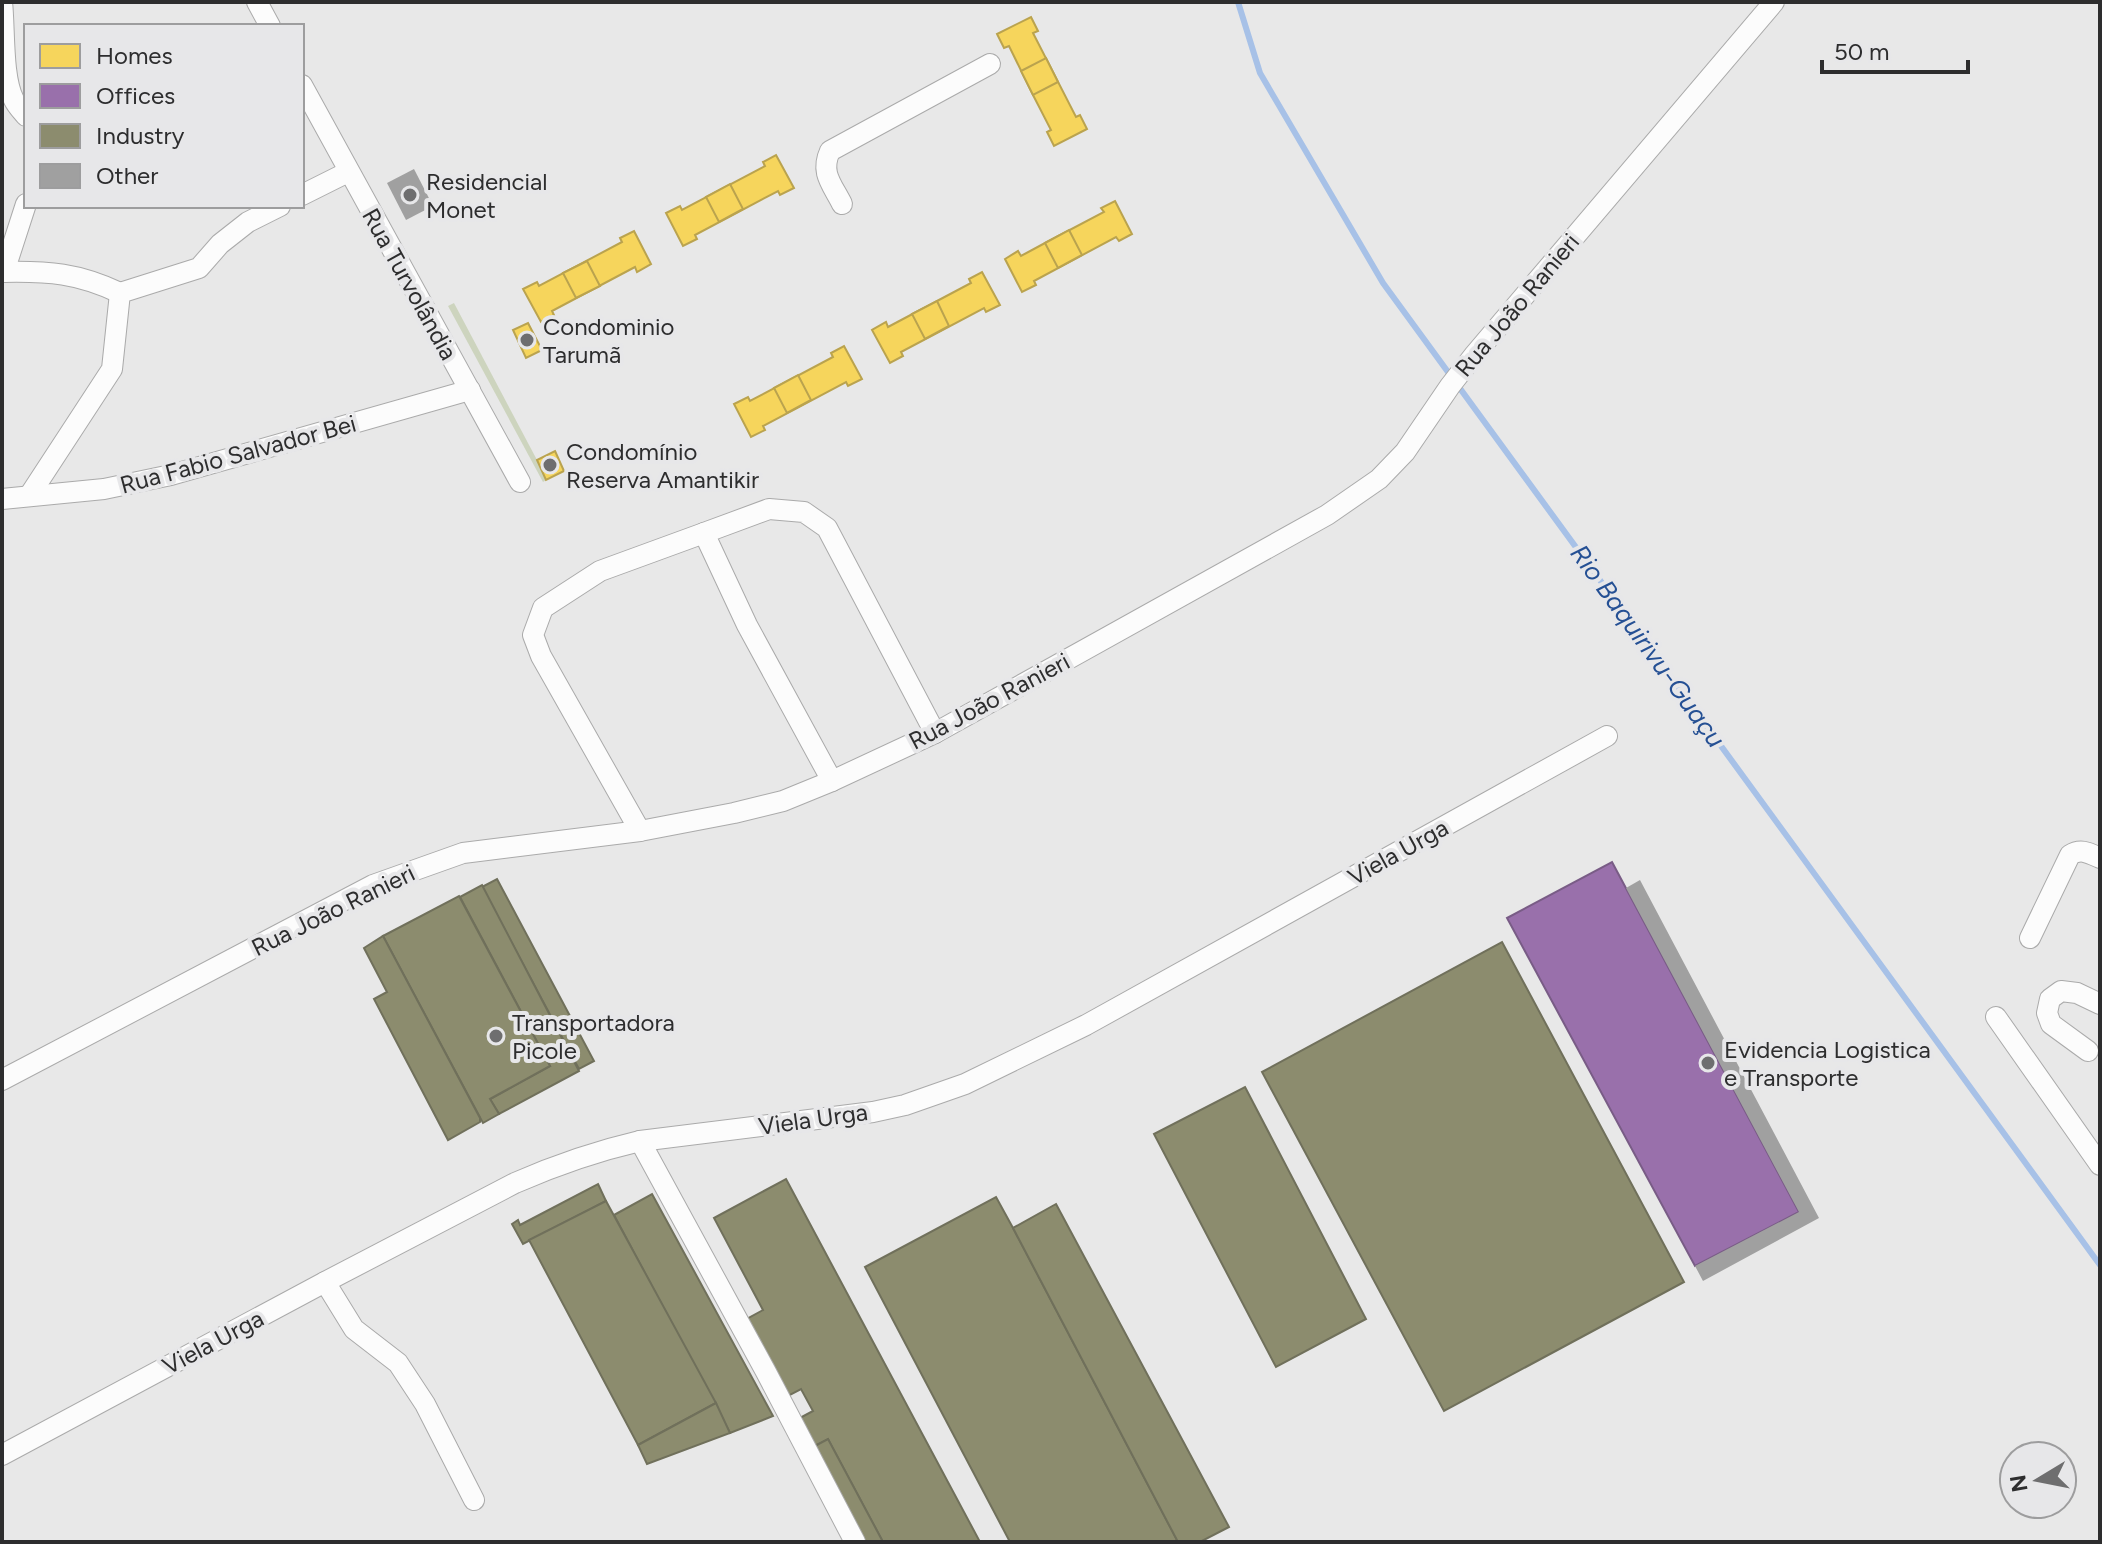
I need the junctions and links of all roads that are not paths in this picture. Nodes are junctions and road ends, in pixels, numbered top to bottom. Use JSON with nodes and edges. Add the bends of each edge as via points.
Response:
{"nodes":[{"id":1,"x":2,"y":2,"type":"edge"},
{"id":2,"x":257,"y":2,"type":"edge"},
{"id":3,"x":1774,"y":2,"type":"edge"},
{"id":4,"x":269,"y":24,"type":"edge"},
{"id":5,"x":990,"y":64,"type":"dead end"},
{"id":6,"x":304,"y":89,"type":"edge"},
{"id":7,"x":14,"y":107,"type":"edge"},
{"id":8,"x":348,"y":172,"type":"junction"},
{"id":9,"x":304,"y":194,"type":"edge"},
{"id":10,"x":842,"y":204,"type":"dead end"},
{"id":11,"x":25,"y":208,"type":"edge"},
{"id":12,"x":276,"y":208,"type":"edge"},
{"id":13,"x":3,"y":272,"type":"edge"},
{"id":14,"x":120,"y":293,"type":"junction"},
{"id":15,"x":470,"y":390,"type":"junction"},
{"id":16,"x":520,"y":482,"type":"dead end"},
{"id":17,"x":29,"y":496,"type":"junction"},
{"id":18,"x":2,"y":499,"type":"edge"},
{"id":19,"x":704,"y":533,"type":"junction"},
{"id":20,"x":935,"y":733,"type":"junction"},
{"id":21,"x":1607,"y":736,"type":"dead end"},
{"id":22,"x":832,"y":781,"type":"junction"},
{"id":23,"x":640,"y":831,"type":"junction"},
{"id":24,"x":2100,"y":858,"type":"edge"},
{"id":25,"x":2030,"y":938,"type":"dead end"},
{"id":26,"x":2100,"y":1004,"type":"edge"},
{"id":27,"x":1996,"y":1017,"type":"dead end"},
{"id":28,"x":2088,"y":1051,"type":"dead end"},
{"id":29,"x":2,"y":1080,"type":"edge"},
{"id":30,"x":640,"y":1141,"type":"junction"},
{"id":31,"x":2098,"y":1159,"type":"edge"},
{"id":32,"x":325,"y":1282,"type":"junction"},
{"id":33,"x":2,"y":1455,"type":"edge"},
{"id":34,"x":474,"y":1500,"type":"dead end"},
{"id":35,"x":855,"y":1542,"type":"edge"}],
"edges":[{"from":1,"to":7,"type":"street"},
{"from":2,"to":4,"type":"street"},
{"from":3,"to":20,"type":"street","name":"Rua João Ranieri","via":[[1475,354],[1405,452],[1379,479],[1327,515]]},
{"from":5,"to":10,"type":"street","via":[[830,151],[825,163]]},
{"from":6,"to":8,"type":"street","name":"Rua Turvolândia"},
{"from":8,"to":9,"type":"street"},
{"from":8,"to":15,"type":"street","name":"Rua Turvolândia"},
{"from":11,"to":13,"type":"street"},
{"from":12,"to":14,"type":"street","via":[[248,222],[199,268]]},
{"from":13,"to":14,"type":"street","via":[[58,273],[94,280]]},
{"from":14,"to":17,"type":"street","via":[[112,369]]},
{"from":15,"to":16,"type":"street","name":"Rua Turvolândia"},
{"from":15,"to":17,"type":"street","name":"Rua Fabio Salvador Bei","via":[[171,475],[104,489]]},
{"from":17,"to":18,"type":"street","name":"Rua Fabio Salvador Bei"},
{"from":19,"to":20,"type":"street","via":[[769,509],[804,512],[827,528]]},
{"from":19,"to":22,"type":"street"},
{"from":19,"to":23,"type":"street","via":[[600,571],[543,608],[533,635]]},
{"from":20,"to":22,"type":"street","name":"Rua João Ranieri"},
{"from":21,"to":30,"type":"street","name":"Viela Urga","via":[[1086,1025],[965,1084],[873,1112]]},
{"from":22,"to":23,"type":"street","name":"Rua João Ranieri","via":[[783,801]]},
{"from":23,"to":29,"type":"street","name":"Rua João Ranieri","via":[[463,853],[373,885]]},
{"from":24,"to":25,"type":"street","via":[[2085,851],[2070,855]]},
{"from":26,"to":28,"type":"street","via":[[2061,991],[2050,999],[2051,1024]]},
{"from":27,"to":31,"type":"street"},
{"from":30,"to":32,"type":"street","name":"Viela Urga","via":[[515,1183]]},
{"from":30,"to":35,"type":"street"},
{"from":32,"to":33,"type":"street","name":"Viela Urga"},
{"from":32,"to":34,"type":"street","via":[[354,1329],[405,1373]]}]}
